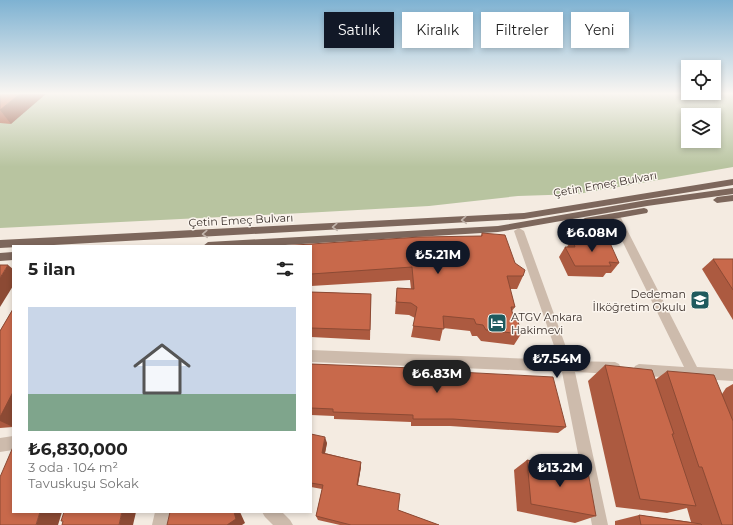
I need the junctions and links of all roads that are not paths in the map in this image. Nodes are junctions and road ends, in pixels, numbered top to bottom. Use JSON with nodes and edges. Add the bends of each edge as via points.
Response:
{"nodes":[{"id":1,"x":733,"y":175,"type":"edge"},
{"id":2,"x":733,"y":182,"type":"edge"},
{"id":3,"x":733,"y":191,"type":"edge"},
{"id":4,"x":733,"y":198,"type":"edge"},
{"id":5,"x":615,"y":216,"type":"junction"},
{"id":6,"x":482,"y":219,"type":"junction"},
{"id":7,"x":498,"y":229,"type":"junction"},
{"id":8,"x":519,"y":231,"type":"junction"},
{"id":9,"x":0,"y":244,"type":"edge"},
{"id":10,"x":241,"y":245,"type":"edge"},
{"id":11,"x":12,"y":256,"type":"edge"},
{"id":12,"x":0,"y":257,"type":"edge"},
{"id":13,"x":312,"y":356,"type":"edge"},
{"id":14,"x":566,"y":365,"type":"junction"},
{"id":15,"x":694,"y":374,"type":"junction"},
{"id":16,"x":733,"y":375,"type":"edge"},
{"id":17,"x":700,"y":388,"type":"edge"},
{"id":18,"x":12,"y":443,"type":"edge"},
{"id":19,"x":0,"y":445,"type":"edge"},
{"id":20,"x":163,"y":513,"type":"edge"},
{"id":21,"x":271,"y":513,"type":"edge"},
{"id":22,"x":160,"y":525,"type":"edge"},
{"id":23,"x":285,"y":525,"type":"edge"},
{"id":24,"x":600,"y":525,"type":"edge"}],
"edges":[{"from":1,"to":6,"type":"main road","name":"Çetin Emeç Bulvarı"},
{"from":2,"to":6,"type":"main road","name":"Çetin Emeç Bulvarı","via":[[524,216]]},
{"from":3,"to":7,"type":"main road"},
{"from":4,"to":5,"type":"main road"},
{"from":5,"to":8,"type":"main road"},
{"from":5,"to":15,"type":"street"},
{"from":6,"to":9,"type":"main road","name":"Çetin Emeç Bulvarı","one_way":true},
{"from":7,"to":8,"type":"main road"},
{"from":7,"to":10,"type":"main road"},
{"from":8,"to":14,"type":"street"},
{"from":11,"to":12,"type":"main road"},
{"from":13,"to":14,"type":"street"},
{"from":14,"to":15,"type":"street"},
{"from":14,"to":24,"type":"street"},
{"from":15,"to":16,"type":"street"},
{"from":15,"to":17,"type":"street"},
{"from":18,"to":19,"type":"street"},
{"from":20,"to":22,"type":"street"},
{"from":21,"to":23,"type":"street"}]}
